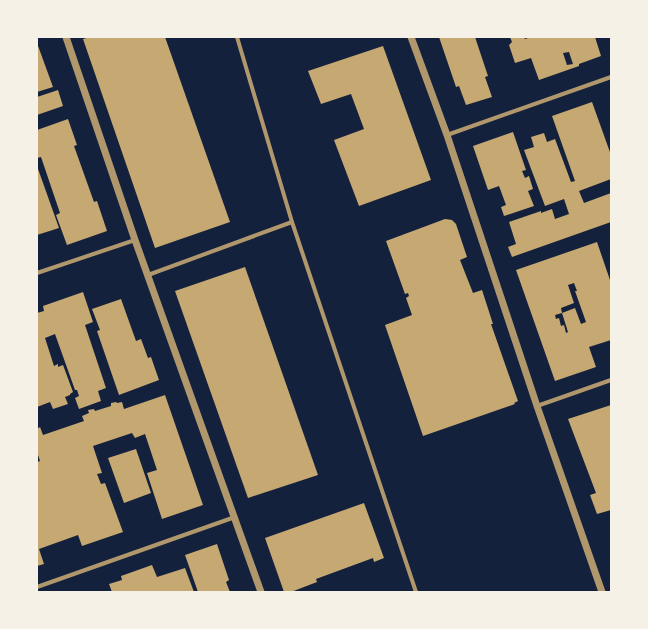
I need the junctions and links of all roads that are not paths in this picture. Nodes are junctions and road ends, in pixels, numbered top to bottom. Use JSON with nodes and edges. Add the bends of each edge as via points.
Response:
{"nodes":[{"id":1,"x":66,"y":37,"type":"edge"},
{"id":2,"x":237,"y":37,"type":"edge"},
{"id":3,"x":411,"y":37,"type":"edge"},
{"id":4,"x":611,"y":77,"type":"edge"},
{"id":5,"x":447,"y":135,"type":"junction"},
{"id":6,"x":292,"y":222,"type":"junction"},
{"id":7,"x":135,"y":240,"type":"junction"},
{"id":8,"x":37,"y":273,"type":"edge"},
{"id":9,"x":148,"y":275,"type":"junction"},
{"id":10,"x":611,"y":380,"type":"edge"},
{"id":11,"x":536,"y":406,"type":"junction"},
{"id":12,"x":234,"y":517,"type":"junction"},
{"id":13,"x":37,"y":587,"type":"edge"},
{"id":14,"x":261,"y":592,"type":"edge"},
{"id":15,"x":416,"y":592,"type":"edge"},
{"id":16,"x":602,"y":592,"type":"edge"}],
"edges":[{"from":1,"to":7,"type":"street"},
{"from":2,"to":6,"type":"street"},
{"from":3,"to":5,"type":"street"},
{"from":4,"to":5,"type":"street"},
{"from":5,"to":11,"type":"street"},
{"from":6,"to":9,"type":"street"},
{"from":6,"to":15,"type":"street"},
{"from":7,"to":8,"type":"street"},
{"from":7,"to":9,"type":"street"},
{"from":9,"to":12,"type":"street"},
{"from":10,"to":11,"type":"street"},
{"from":11,"to":16,"type":"street"},
{"from":12,"to":13,"type":"street"},
{"from":12,"to":14,"type":"street"}]}
